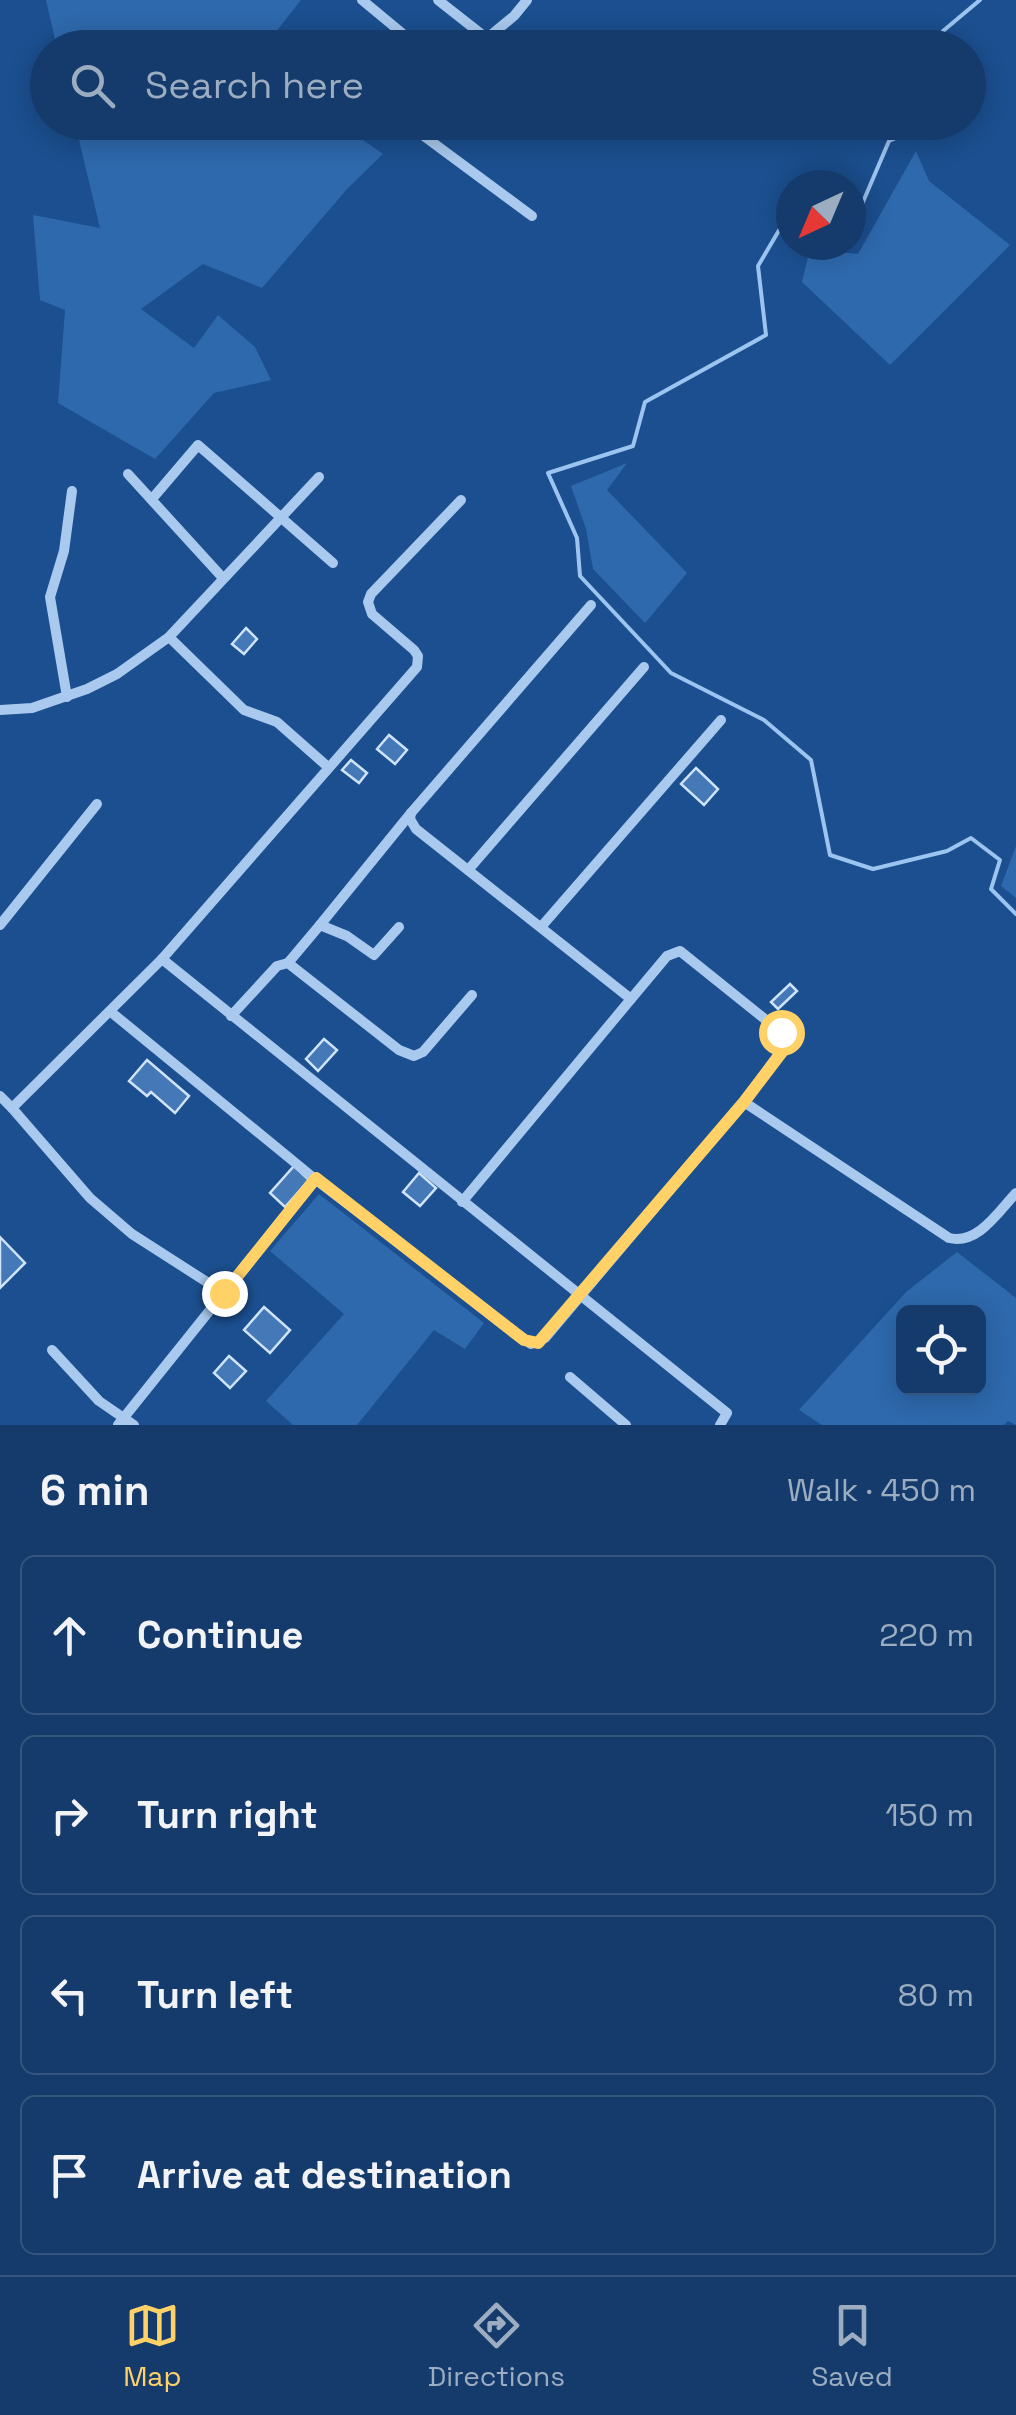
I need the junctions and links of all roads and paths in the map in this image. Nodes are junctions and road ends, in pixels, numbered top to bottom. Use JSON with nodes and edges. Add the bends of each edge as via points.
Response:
{"nodes":[{"id":1,"x":362,"y":0,"type":"edge"},
{"id":2,"x":438,"y":0,"type":"edge"},
{"id":3,"x":527,"y":0,"type":"edge"},
{"id":4,"x":398,"y":30,"type":"edge"},
{"id":5,"x":477,"y":30,"type":"edge"},
{"id":6,"x":494,"y":30,"type":"edge"},
{"id":7,"x":432,"y":140,"type":"edge"},
{"id":8,"x":532,"y":216,"type":"dead end"},
{"id":9,"x":128,"y":474,"type":"dead end"},
{"id":10,"x":319,"y":477,"type":"dead end"},
{"id":11,"x":72,"y":492,"type":"dead end"},
{"id":12,"x":152,"y":500,"type":"junction"},
{"id":13,"x":461,"y":500,"type":"dead end"},
{"id":14,"x":279,"y":518,"type":"junction"},
{"id":15,"x":332,"y":563,"type":"dead end"},
{"id":16,"x":222,"y":577,"type":"junction"},
{"id":17,"x":591,"y":605,"type":"dead end"},
{"id":18,"x":170,"y":637,"type":"junction"},
{"id":19,"x":644,"y":667,"type":"dead end"},
{"id":20,"x":67,"y":697,"type":"junction"},
{"id":21,"x":0,"y":710,"type":"edge"},
{"id":22,"x":721,"y":720,"type":"dead end"},
{"id":23,"x":328,"y":767,"type":"junction"},
{"id":24,"x":97,"y":804,"type":"dead end"},
{"id":25,"x":411,"y":813,"type":"junction"},
{"id":26,"x":469,"y":870,"type":"junction"},
{"id":27,"x":0,"y":925,"type":"edge"},
{"id":28,"x":320,"y":925,"type":"junction"},
{"id":29,"x":398,"y":927,"type":"dead end"},
{"id":30,"x":541,"y":928,"type":"junction"},
{"id":31,"x":162,"y":959,"type":"junction"},
{"id":32,"x":288,"y":963,"type":"junction"},
{"id":33,"x":472,"y":995,"type":"dead end"},
{"id":34,"x":631,"y":1000,"type":"junction"},
{"id":35,"x":112,"y":1012,"type":"junction"},
{"id":36,"x":231,"y":1016,"type":"junction"},
{"id":37,"x":0,"y":1096,"type":"edge"},
{"id":38,"x":744,"y":1102,"type":"junction"},
{"id":39,"x":12,"y":1108,"type":"junction"},
{"id":40,"x":316,"y":1178,"type":"junction"},
{"id":41,"x":1016,"y":1193,"type":"edge"},
{"id":42,"x":462,"y":1202,"type":"junction"},
{"id":43,"x":224,"y":1293,"type":"junction"},
{"id":44,"x":581,"y":1294,"type":"junction"},
{"id":45,"x":52,"y":1350,"type":"dead end"},
{"id":46,"x":570,"y":1378,"type":"dead end"},
{"id":47,"x":121,"y":1421,"type":"edge"},
{"id":48,"x":134,"y":1425,"type":"edge"},
{"id":49,"x":626,"y":1425,"type":"edge"},
{"id":50,"x":720,"y":1425,"type":"edge"}],
"edges":[{"from":1,"to":4,"type":"street"},
{"from":2,"to":5,"type":"street"},
{"from":3,"to":6,"type":"street"},
{"from":7,"to":8,"type":"street"},
{"from":9,"to":12,"type":"street"},
{"from":10,"to":14,"type":"street"},
{"from":11,"to":20,"type":"street","via":[[50,597]]},
{"from":12,"to":14,"type":"street","via":[[198,446]]},
{"from":12,"to":16,"type":"street"},
{"from":13,"to":23,"type":"street","via":[[371,594],[372,614],[419,661]]},
{"from":14,"to":15,"type":"street"},
{"from":14,"to":16,"type":"street"},
{"from":16,"to":18,"type":"street"},
{"from":17,"to":25,"type":"street"},
{"from":18,"to":20,"type":"street","via":[[117,674]]},
{"from":18,"to":23,"type":"street","via":[[244,710],[276,722]]},
{"from":19,"to":26,"type":"street"},
{"from":20,"to":21,"type":"street"},
{"from":22,"to":30,"type":"street"},
{"from":23,"to":31,"type":"street"},
{"from":24,"to":27,"type":"street"},
{"from":25,"to":26,"type":"street","via":[[416,829]]},
{"from":25,"to":28,"type":"street"},
{"from":26,"to":30,"type":"street"},
{"from":28,"to":29,"type":"street","via":[[374,956]]},
{"from":28,"to":32,"type":"street"},
{"from":30,"to":34,"type":"street"},
{"from":31,"to":35,"type":"street"},
{"from":31,"to":36,"type":"street"},
{"from":32,"to":33,"type":"street","via":[[414,1056]]},
{"from":32,"to":36,"type":"street","via":[[277,966]]},
{"from":34,"to":38,"type":"street","via":[[667,956],[680,951],[786,1036],[785,1048]]},
{"from":34,"to":42,"type":"street"},
{"from":35,"to":39,"type":"street"},
{"from":35,"to":40,"type":"street"},
{"from":36,"to":42,"type":"street"},
{"from":37,"to":39,"type":"street"},
{"from":38,"to":41,"type":"street","via":[[950,1238],[974,1236]]},
{"from":38,"to":44,"type":"street"},
{"from":39,"to":43,"type":"street","via":[[104,1210]]},
{"from":40,"to":43,"type":"street"},
{"from":40,"to":44,"type":"street","via":[[531,1344],[545,1338]]},
{"from":42,"to":44,"type":"street"},
{"from":43,"to":47,"type":"street"},
{"from":44,"to":50,"type":"street","via":[[727,1413]]},
{"from":45,"to":47,"type":"street"},
{"from":46,"to":49,"type":"street"},
{"from":47,"to":48,"type":"street"}]}
